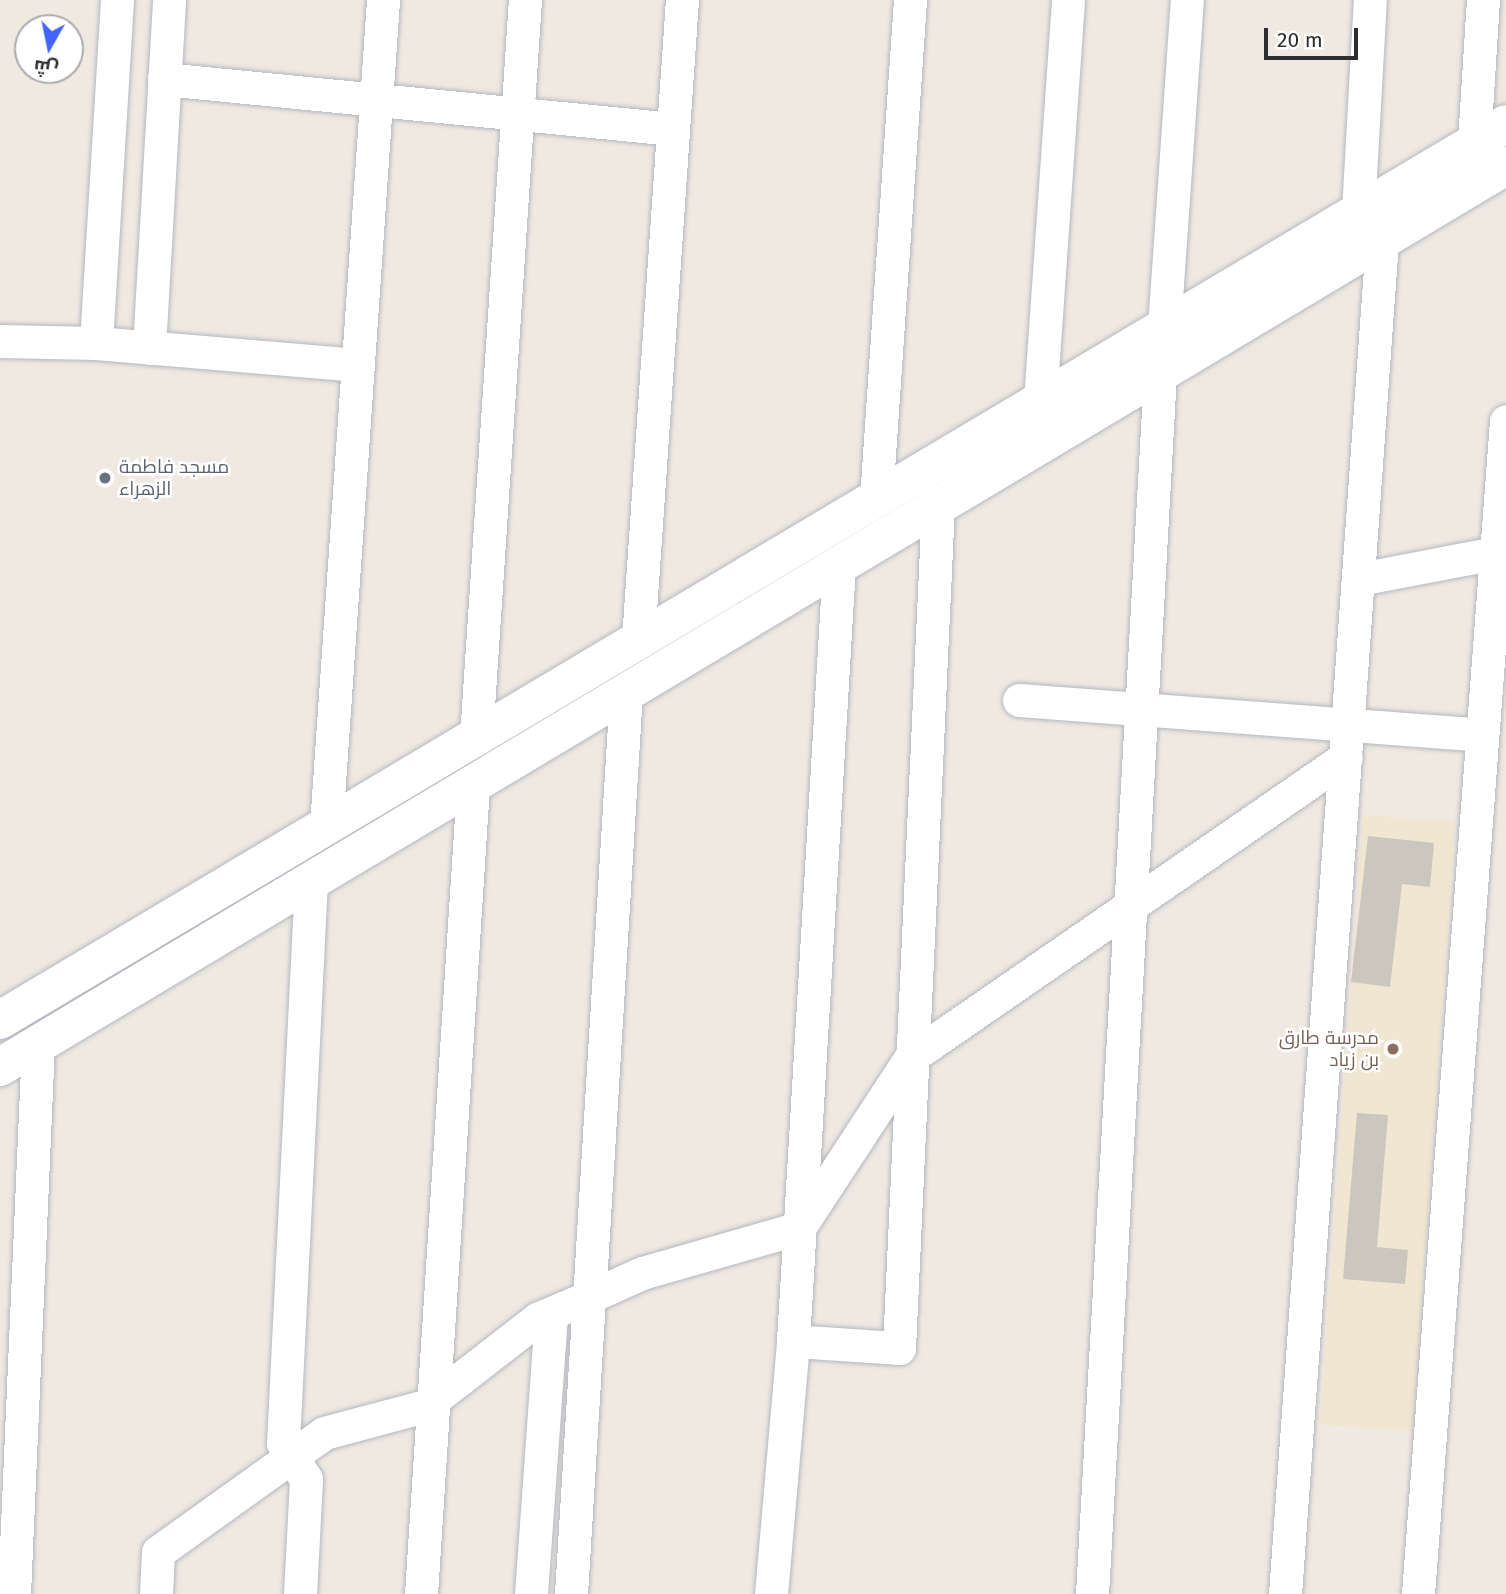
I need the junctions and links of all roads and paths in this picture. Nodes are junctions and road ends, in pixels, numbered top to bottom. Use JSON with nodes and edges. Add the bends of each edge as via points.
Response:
{"nodes":[{"id":1,"x":117,"y":0,"type":"edge"},
{"id":2,"x":169,"y":0,"type":"edge"},
{"id":3,"x":383,"y":0,"type":"edge"},
{"id":4,"x":524,"y":0,"type":"edge"},
{"id":5,"x":682,"y":0,"type":"edge"},
{"id":6,"x":909,"y":0,"type":"edge"},
{"id":7,"x":1068,"y":0,"type":"edge"},
{"id":8,"x":1187,"y":0,"type":"edge"},
{"id":9,"x":1370,"y":0,"type":"edge"},
{"id":10,"x":1483,"y":0,"type":"edge"},
{"id":11,"x":164,"y":79,"type":"junction"},
{"id":12,"x":376,"y":102,"type":"junction"},
{"id":13,"x":517,"y":114,"type":"junction"},
{"id":14,"x":673,"y":129,"type":"junction"},
{"id":15,"x":1490,"y":133,"type":"edge"},
{"id":16,"x":1506,"y":166,"type":"edge"},
{"id":17,"x":1358,"y":212,"type":"junction"},
{"id":18,"x":1382,"y":241,"type":"junction"},
{"id":19,"x":1164,"y":327,"type":"junction"},
{"id":20,"x":0,"y":341,"type":"edge"},
{"id":21,"x":96,"y":343,"type":"junction"},
{"id":22,"x":149,"y":348,"type":"junction"},
{"id":23,"x":358,"y":365,"type":"junction"},
{"id":24,"x":1160,"y":373,"type":"junction"},
{"id":25,"x":1040,"y":401,"type":"junction"},
{"id":26,"x":1506,"y":421,"type":"edge"},
{"id":27,"x":877,"y":499,"type":"junction"},
{"id":28,"x":938,"y":506,"type":"junction"},
{"id":29,"x":1500,"y":552,"type":"edge"},
{"id":30,"x":839,"y":565,"type":"junction"},
{"id":31,"x":1359,"y":579,"type":"junction"},
{"id":32,"x":638,"y":640,"type":"junction"},
{"id":33,"x":626,"y":693,"type":"junction"},
{"id":34,"x":1019,"y":699,"type":"dead end"},
{"id":35,"x":1141,"y":709,"type":"junction"},
{"id":36,"x":1348,"y":724,"type":"junction"},
{"id":37,"x":1482,"y":735,"type":"junction"},
{"id":38,"x":476,"y":737,"type":"junction"},
{"id":39,"x":1346,"y":757,"type":"junction"},
{"id":40,"x":472,"y":785,"type":"junction"},
{"id":41,"x":326,"y":826,"type":"junction"},
{"id":42,"x":311,"y":881,"type":"junction"},
{"id":43,"x":1130,"y":905,"type":"junction"},
{"id":44,"x":0,"y":1020,"type":"edge"},
{"id":45,"x":38,"y":1044,"type":"junction"},
{"id":46,"x":911,"y":1058,"type":"junction"},
{"id":47,"x":0,"y":1067,"type":"edge"},
{"id":48,"x":799,"y":1228,"type":"junction"},
{"id":49,"x":591,"y":1296,"type":"junction"},
{"id":50,"x":551,"y":1314,"type":"junction"},
{"id":51,"x":793,"y":1341,"type":"junction"},
{"id":52,"x":434,"y":1399,"type":"junction"},
{"id":53,"x":294,"y":1455,"type":"junction"},
{"id":54,"x":14,"y":1594,"type":"edge"},
{"id":55,"x":156,"y":1594,"type":"edge"},
{"id":56,"x":300,"y":1594,"type":"edge"},
{"id":57,"x":421,"y":1594,"type":"edge"},
{"id":58,"x":531,"y":1594,"type":"edge"},
{"id":59,"x":571,"y":1594,"type":"edge"},
{"id":60,"x":771,"y":1594,"type":"edge"},
{"id":61,"x":1092,"y":1594,"type":"edge"},
{"id":62,"x":1286,"y":1594,"type":"edge"},
{"id":63,"x":1418,"y":1594,"type":"edge"}],
"edges":[{"from":1,"to":21,"type":"street"},
{"from":2,"to":11,"type":"street"},
{"from":3,"to":12,"type":"street"},
{"from":4,"to":13,"type":"street"},
{"from":5,"to":14,"type":"street"},
{"from":6,"to":27,"type":"street"},
{"from":7,"to":25,"type":"street"},
{"from":8,"to":19,"type":"street"},
{"from":9,"to":17,"type":"street"},
{"from":10,"to":15,"type":"street"},
{"from":11,"to":12,"type":"street"},
{"from":11,"to":22,"type":"street"},
{"from":12,"to":13,"type":"street"},
{"from":12,"to":23,"type":"street"},
{"from":13,"to":14,"type":"street"},
{"from":13,"to":38,"type":"street"},
{"from":14,"to":32,"type":"street"},
{"from":15,"to":17,"type":"main road"},
{"from":16,"to":18,"type":"main road"},
{"from":17,"to":19,"type":"main road"},
{"from":18,"to":24,"type":"main road"},
{"from":18,"to":31,"type":"street"},
{"from":19,"to":25,"type":"main road"},
{"from":20,"to":21,"type":"street"},
{"from":21,"to":22,"type":"street"},
{"from":22,"to":23,"type":"street"},
{"from":23,"to":41,"type":"street"},
{"from":24,"to":28,"type":"main road"},
{"from":24,"to":35,"type":"street"},
{"from":25,"to":27,"type":"main road"},
{"from":26,"to":29,"type":"street"},
{"from":27,"to":32,"type":"main road"},
{"from":28,"to":30,"type":"main road"},
{"from":28,"to":46,"type":"street"},
{"from":29,"to":31,"type":"street"},
{"from":29,"to":37,"type":"street"},
{"from":30,"to":33,"type":"main road"},
{"from":30,"to":48,"type":"street"},
{"from":31,"to":36,"type":"street"},
{"from":32,"to":38,"type":"main road"},
{"from":33,"to":40,"type":"main road"},
{"from":33,"to":49,"type":"street"},
{"from":34,"to":35,"type":"street"},
{"from":35,"to":36,"type":"street"},
{"from":35,"to":43,"type":"street"},
{"from":36,"to":37,"type":"street"},
{"from":36,"to":39,"type":"street"},
{"from":37,"to":63,"type":"street"},
{"from":38,"to":41,"type":"main road"},
{"from":39,"to":43,"type":"street"},
{"from":39,"to":62,"type":"street"},
{"from":40,"to":42,"type":"main road"},
{"from":40,"to":52,"type":"street"},
{"from":41,"to":44,"type":"main road"},
{"from":42,"to":45,"type":"main road"},
{"from":42,"to":53,"type":"street","via":[[283,1443]]},
{"from":43,"to":46,"type":"street"},
{"from":43,"to":61,"type":"street"},
{"from":45,"to":47,"type":"main road"},
{"from":45,"to":54,"type":"street"},
{"from":46,"to":48,"type":"street"},
{"from":46,"to":51,"type":"street","via":[[898,1348]]},
{"from":48,"to":49,"type":"street","via":[[642,1273]]},
{"from":48,"to":51,"type":"street"},
{"from":49,"to":50,"type":"street"},
{"from":49,"to":59,"type":"street"},
{"from":50,"to":52,"type":"street","via":[[537,1319]]},
{"from":50,"to":58,"type":"street"},
{"from":51,"to":60,"type":"street"},
{"from":52,"to":53,"type":"street","via":[[425,1406],[324,1433]]},
{"from":52,"to":57,"type":"street"},
{"from":53,"to":55,"type":"street","via":[[158,1552]]},
{"from":53,"to":56,"type":"street","via":[[306,1479]]}]}
